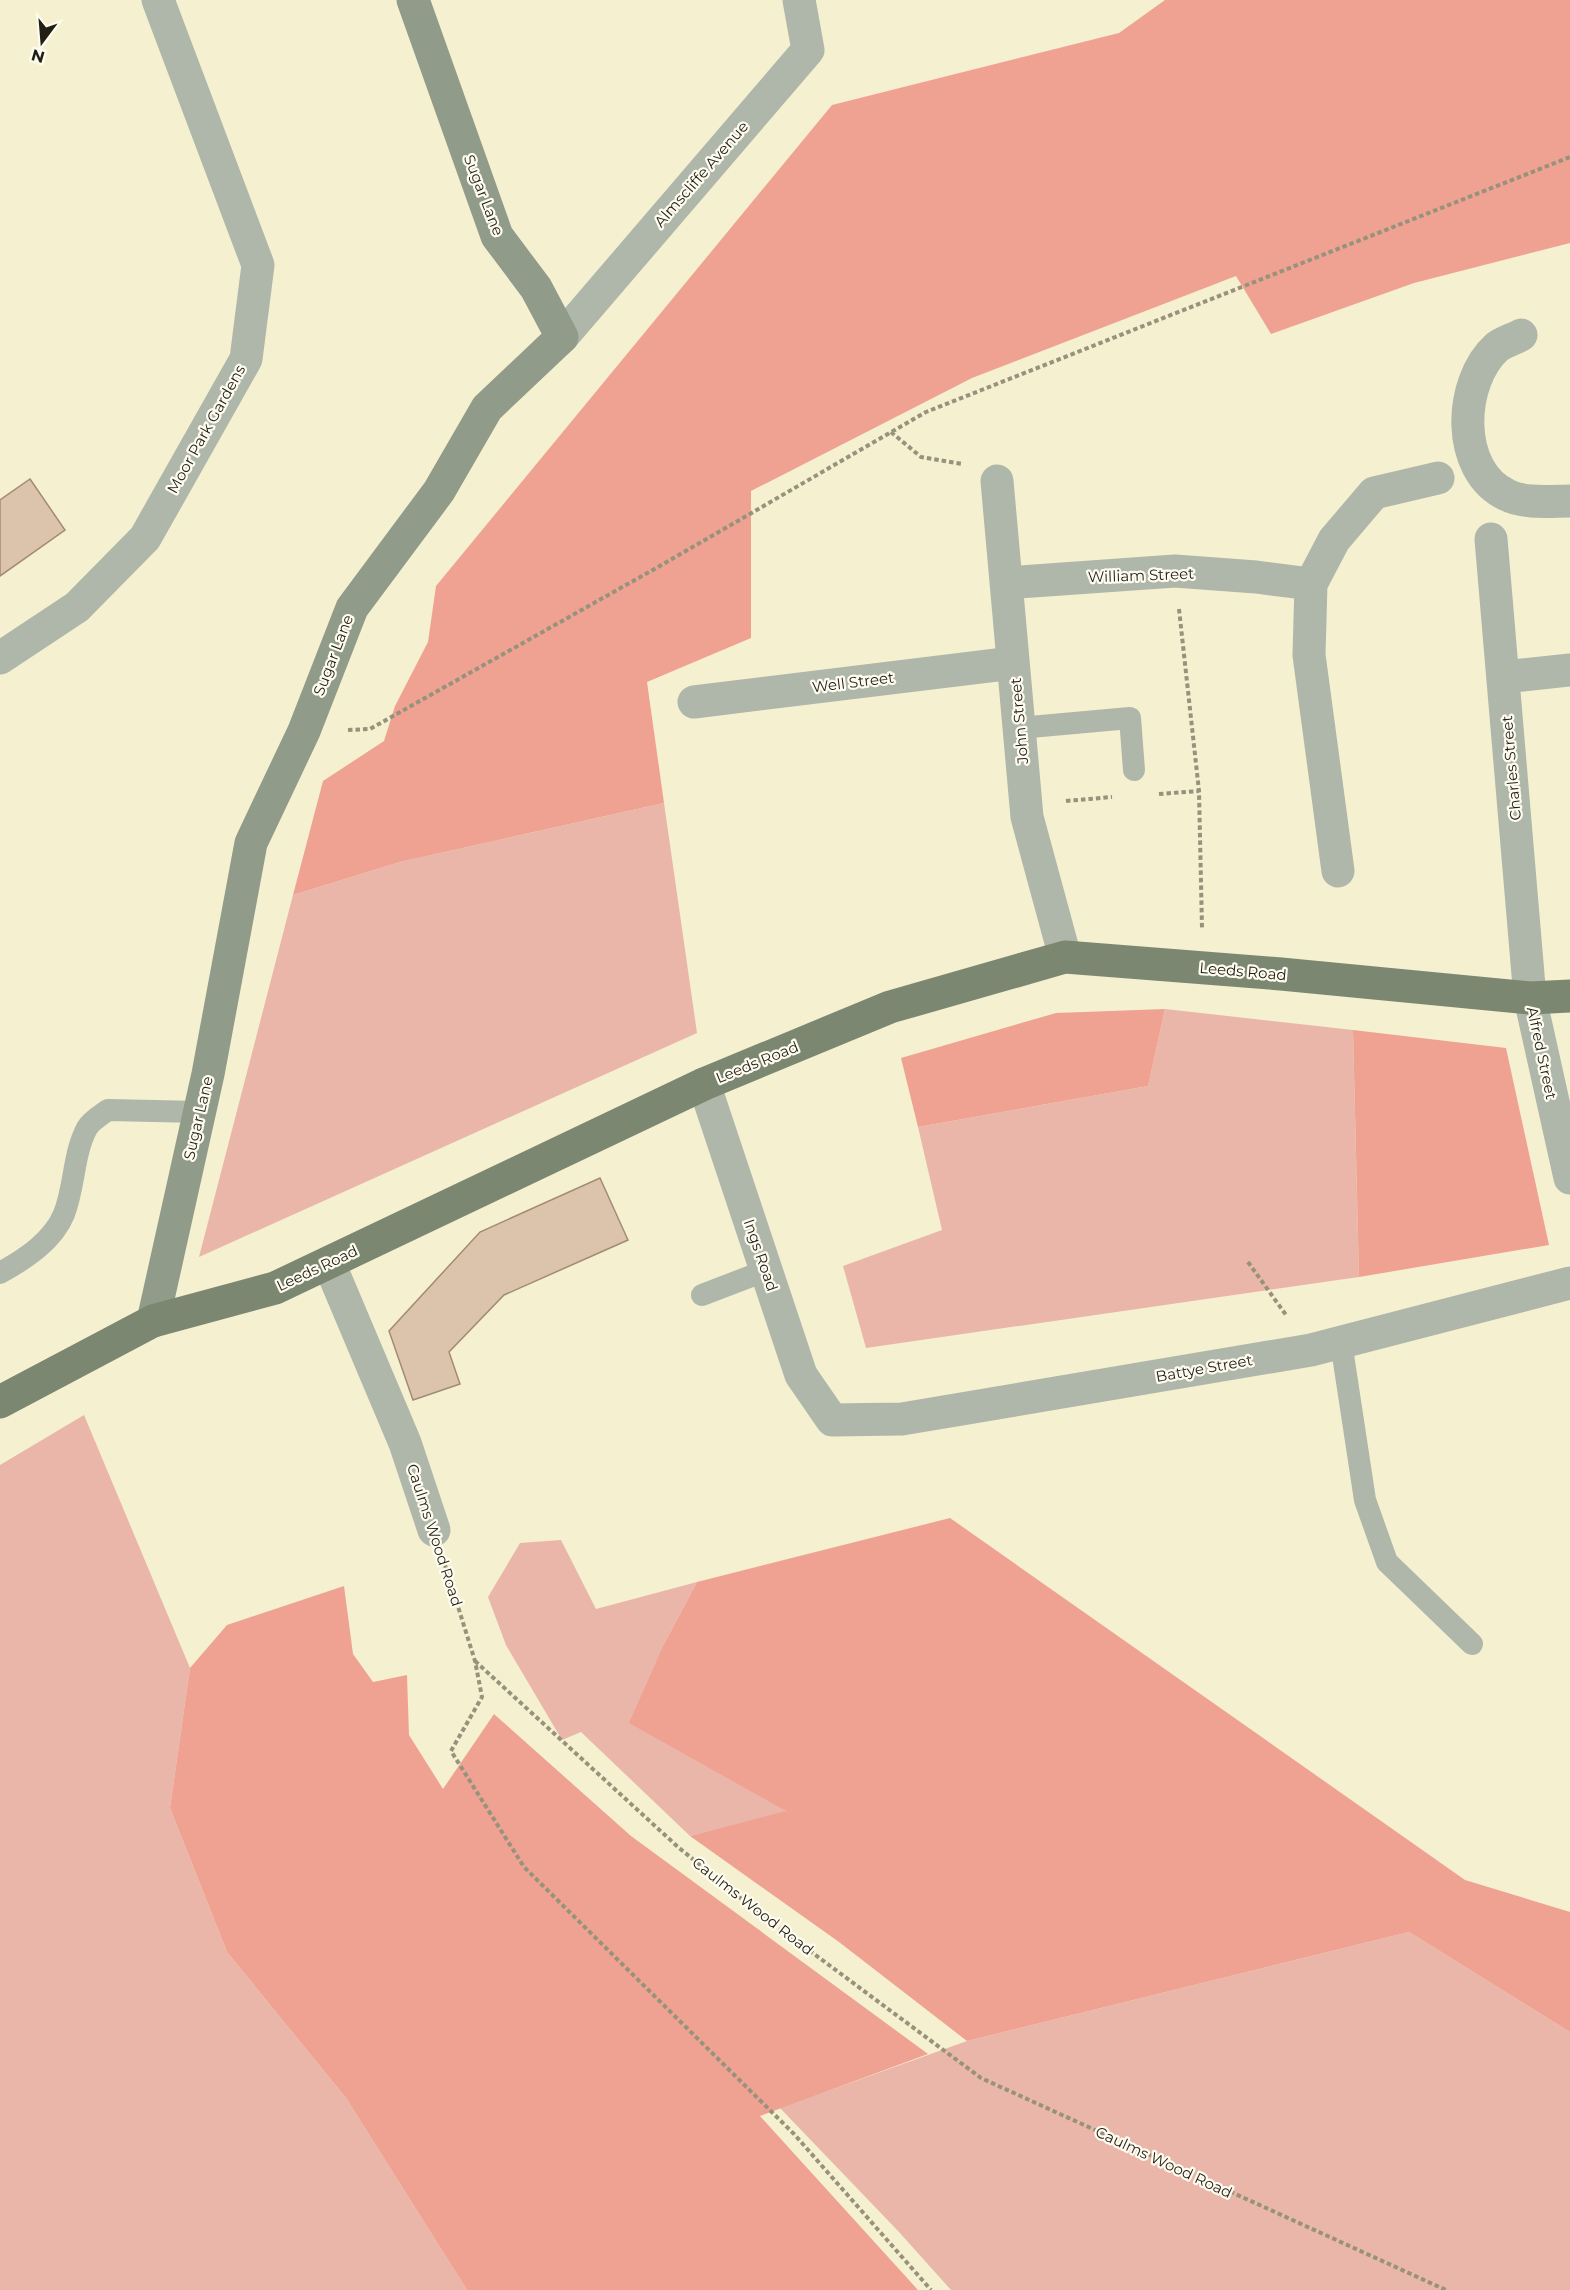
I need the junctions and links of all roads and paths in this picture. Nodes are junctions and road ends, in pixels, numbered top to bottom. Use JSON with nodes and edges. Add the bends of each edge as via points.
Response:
{"nodes":[{"id":1,"x":158,"y":0,"type":"edge"},
{"id":2,"x":413,"y":0,"type":"edge"},
{"id":3,"x":799,"y":0,"type":"edge"},
{"id":4,"x":1570,"y":157,"type":"edge"},
{"id":5,"x":1521,"y":335,"type":"dead end"},
{"id":6,"x":562,"y":337,"type":"junction"},
{"id":7,"x":891,"y":432,"type":"junction"},
{"id":8,"x":1438,"y":478,"type":"dead end"},
{"id":9,"x":996,"y":481,"type":"joint"},
{"id":10,"x":1570,"y":501,"type":"edge"},
{"id":11,"x":1491,"y":539,"type":"dead end"},
{"id":12,"x":1175,"y":571,"type":"junction"},
{"id":13,"x":1006,"y":583,"type":"junction"},
{"id":14,"x":1311,"y":584,"type":"junction"},
{"id":15,"x":0,"y":658,"type":"edge"},
{"id":16,"x":1013,"y":663,"type":"junction"},
{"id":17,"x":1570,"y":670,"type":"edge"},
{"id":18,"x":1503,"y":677,"type":"junction"},
{"id":19,"x":694,"y":702,"type":"dead end"},
{"id":20,"x":1019,"y":728,"type":"junction"},
{"id":21,"x":304,"y":731,"type":"junction"},
{"id":22,"x":1134,"y":771,"type":"dead end"},
{"id":23,"x":1338,"y":871,"type":"dead end"},
{"id":24,"x":1065,"y":957,"type":"junction"},
{"id":25,"x":1203,"y":968,"type":"junction"},
{"id":26,"x":1570,"y":996,"type":"edge"},
{"id":27,"x":1530,"y":998,"type":"junction"},
{"id":28,"x":704,"y":1084,"type":"junction"},
{"id":29,"x":200,"y":1112,"type":"junction"},
{"id":30,"x":1570,"y":1178,"type":"edge"},
{"id":31,"x":1248,"y":1262,"type":"dead end"},
{"id":32,"x":329,"y":1263,"type":"junction"},
{"id":33,"x":766,"y":1270,"type":"junction"},
{"id":34,"x":0,"y":1273,"type":"edge"},
{"id":35,"x":1570,"y":1283,"type":"edge"},
{"id":36,"x":702,"y":1295,"type":"dead end"},
{"id":37,"x":153,"y":1321,"type":"junction"},
{"id":38,"x":1326,"y":1346,"type":"junction"},
{"id":39,"x":0,"y":1402,"type":"edge"},
{"id":40,"x":832,"y":1420,"type":"joint"},
{"id":41,"x":434,"y":1530,"type":"joint"},
{"id":42,"x":1472,"y":1644,"type":"dead end"},
{"id":43,"x":475,"y":1661,"type":"junction"},
{"id":44,"x":931,"y":2290,"type":"edge"},
{"id":45,"x":1446,"y":2290,"type":"edge"}],
"edges":[{"from":1,"to":15,"type":"street","name":"Moor Park Gardens","via":[[258,265],[246,359],[144,538],[77,607]]},
{"from":2,"to":6,"type":"street","name":"Sugar Lane","via":[[497,236],[536,288]]},
{"from":3,"to":6,"type":"street","name":"Almscliffe Avenue","via":[[808,50]]},
{"from":4,"to":7,"type":"path","via":[[926,411]]},
{"from":5,"to":10,"type":"street","via":[[1497,346],[1473,387],[1468,436],[1475,462],[1505,495]]},
{"from":6,"to":21,"type":"street","name":"Sugar Lane","via":[[487,408],[439,491],[351,608]]},
{"from":7,"to":9,"type":"path","via":[[921,457],[998,471]]},
{"from":7,"to":21,"type":"path","via":[[370,729]]},
{"from":8,"to":14,"type":"street","via":[[1374,493],[1334,540]]},
{"from":9,"to":13,"type":"street","name":"John Street"},
{"from":11,"to":18,"type":"street","name":"Charles Street"},
{"from":12,"to":13,"type":"street","name":"William Street"},
{"from":12,"to":14,"type":"street","name":"William Street"},
{"from":12,"to":25,"type":"path","via":[[1199,791]]},
{"from":13,"to":16,"type":"street","name":"John Street"},
{"from":14,"to":23,"type":"street","via":[[1309,655]]},
{"from":16,"to":19,"type":"street","name":"Well Street"},
{"from":16,"to":20,"type":"street","name":"John Street"},
{"from":17,"to":18,"type":"street"},
{"from":18,"to":27,"type":"street","name":"Charles Street"},
{"from":20,"to":22,"type":"lane","via":[[1130,718]]},
{"from":20,"to":24,"type":"street","name":"John Street","via":[[1027,817]]},
{"from":21,"to":29,"type":"street","name":"Sugar Lane","via":[[251,843]]},
{"from":24,"to":25,"type":"main road","name":"Leeds Road"},
{"from":24,"to":28,"type":"main road","name":"Leeds Road","via":[[890,1007]]},
{"from":25,"to":27,"type":"main road","name":"Leeds Road"},
{"from":26,"to":27,"type":"main road","name":"Leeds Road"},
{"from":27,"to":30,"type":"street","name":"Alfred Street"},
{"from":28,"to":32,"type":"main road","name":"Leeds Road"},
{"from":28,"to":33,"type":"street","name":"Ings Road"},
{"from":29,"to":34,"type":"lane","via":[[108,1110],[101,1115],[88,1126],[63,1216],[46,1240],[22,1261]]},
{"from":29,"to":37,"type":"street","name":"Sugar Lane"},
{"from":31,"to":38,"type":"path"},
{"from":32,"to":37,"type":"main road","name":"Leeds Road","via":[[275,1288]]},
{"from":32,"to":41,"type":"street","name":"Caulms Wood Road","via":[[405,1443]]},
{"from":33,"to":36,"type":"lane"},
{"from":33,"to":40,"type":"street","name":"Ings Road","via":[[801,1375]]},
{"from":35,"to":38,"type":"street","name":"Battye Street"},
{"from":37,"to":39,"type":"main road","name":"Leeds Road"},
{"from":38,"to":40,"type":"street","name":"Battye Street","via":[[902,1419]]},
{"from":38,"to":42,"type":"lane","via":[[1365,1500],[1387,1562]]},
{"from":41,"to":43,"type":"path","name":"Caulms Wood Road"},
{"from":43,"to":44,"type":"path","via":[[482,1697],[451,1751],[524,1867],[794,2134]]},
{"from":43,"to":45,"type":"path","name":"Caulms Wood Road","via":[[678,1848],[981,2078]]}]}
